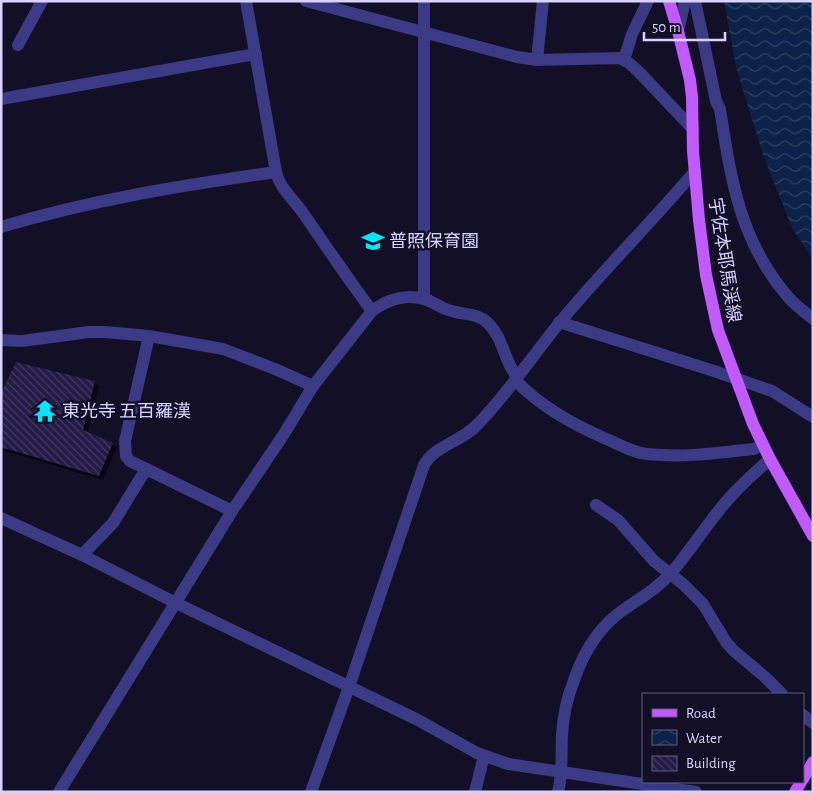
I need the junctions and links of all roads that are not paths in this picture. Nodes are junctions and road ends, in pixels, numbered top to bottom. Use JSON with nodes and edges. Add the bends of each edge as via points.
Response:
{"nodes":[{"id":1,"x":42,"y":1,"type":"edge"},
{"id":2,"x":246,"y":1,"type":"edge"},
{"id":3,"x":306,"y":1,"type":"edge"},
{"id":4,"x":424,"y":1,"type":"edge"},
{"id":5,"x":543,"y":1,"type":"edge"},
{"id":6,"x":648,"y":1,"type":"edge"},
{"id":7,"x":669,"y":1,"type":"edge"},
{"id":8,"x":685,"y":1,"type":"edge"},
{"id":9,"x":695,"y":1,"type":"edge"},
{"id":10,"x":678,"y":31,"type":"junction"},
{"id":11,"x":423,"y":34,"type":"junction"},
{"id":12,"x":18,"y":45,"type":"dead end"},
{"id":13,"x":256,"y":54,"type":"junction"},
{"id":14,"x":537,"y":60,"type":"junction"},
{"id":15,"x":624,"y":60,"type":"junction"},
{"id":16,"x":1,"y":99,"type":"edge"},
{"id":17,"x":693,"y":129,"type":"junction"},
{"id":18,"x":695,"y":171,"type":"junction"},
{"id":19,"x":276,"y":172,"type":"junction"},
{"id":20,"x":1,"y":227,"type":"edge"},
{"id":21,"x":424,"y":299,"type":"junction"},
{"id":22,"x":372,"y":311,"type":"junction"},
{"id":23,"x":813,"y":318,"type":"edge"},
{"id":24,"x":559,"y":322,"type":"junction"},
{"id":25,"x":149,"y":336,"type":"junction"},
{"id":26,"x":1,"y":340,"type":"edge"},
{"id":27,"x":736,"y":378,"type":"junction"},
{"id":28,"x":516,"y":379,"type":"junction"},
{"id":29,"x":313,"y":386,"type":"junction"},
{"id":30,"x":813,"y":417,"type":"edge"},
{"id":31,"x":763,"y":445,"type":"junction"},
{"id":32,"x":770,"y":459,"type":"junction"},
{"id":33,"x":146,"y":469,"type":"junction"},
{"id":34,"x":596,"y":505,"type":"dead end"},
{"id":35,"x":232,"y":511,"type":"junction"},
{"id":36,"x":1,"y":518,"type":"edge"},
{"id":37,"x":813,"y":536,"type":"edge"},
{"id":38,"x":82,"y":555,"type":"junction"},
{"id":39,"x":670,"y":575,"type":"junction"},
{"id":40,"x":176,"y":603,"type":"junction"},
{"id":41,"x":349,"y":687,"type":"junction"},
{"id":42,"x":781,"y":693,"type":"edge"},
{"id":43,"x":484,"y":756,"type":"junction"},
{"id":44,"x":813,"y":762,"type":"edge"},
{"id":45,"x":561,"y":772,"type":"junction"},
{"id":46,"x":804,"y":777,"type":"edge"},
{"id":47,"x":59,"y":792,"type":"edge"},
{"id":48,"x":311,"y":792,"type":"edge"},
{"id":49,"x":475,"y":792,"type":"edge"},
{"id":50,"x":558,"y":792,"type":"edge"},
{"id":51,"x":696,"y":792,"type":"edge"}],
"edges":[{"from":1,"to":12,"type":"street"},
{"from":2,"to":13,"type":"street"},
{"from":3,"to":11,"type":"street"},
{"from":4,"to":11,"type":"street"},
{"from":5,"to":14,"type":"street"},
{"from":6,"to":15,"type":"street"},
{"from":7,"to":10,"type":"main road","name":"宇佐本耶馬渓線"},
{"from":8,"to":10,"type":"street"},
{"from":9,"to":23,"type":"street","via":[[720,109],[730,173],[744,222],[773,278],[791,300]]},
{"from":10,"to":17,"type":"main road","name":"宇佐本耶馬渓線","via":[[690,80]]},
{"from":11,"to":14,"type":"street"},
{"from":11,"to":21,"type":"street"},
{"from":13,"to":16,"type":"street"},
{"from":13,"to":19,"type":"street"},
{"from":14,"to":15,"type":"street"},
{"from":15,"to":17,"type":"street"},
{"from":17,"to":18,"type":"main road","name":"宇佐本耶馬渓線"},
{"from":18,"to":24,"type":"street"},
{"from":18,"to":27,"type":"main road","name":"宇佐本耶馬渓線","via":[[712,306]]},
{"from":19,"to":20,"type":"street","via":[[116,198]]},
{"from":19,"to":22,"type":"street","via":[[282,188],[304,213],[330,255]]},
{"from":21,"to":22,"type":"street","via":[[400,298]]},
{"from":21,"to":28,"type":"street","via":[[452,312],[485,320],[501,340]]},
{"from":22,"to":29,"type":"street"},
{"from":24,"to":27,"type":"street"},
{"from":24,"to":28,"type":"street"},
{"from":25,"to":26,"type":"street","via":[[97,332],[22,341]]},
{"from":25,"to":29,"type":"street","via":[[223,348]]},
{"from":25,"to":33,"type":"street","via":[[124,449],[130,461]]},
{"from":27,"to":30,"type":"street","via":[[772,391]]},
{"from":27,"to":31,"type":"main road","name":"宇佐本耶馬渓線"},
{"from":28,"to":31,"type":"street","via":[[538,401],[562,417],[630,450],[645,454],[692,455],[754,449]]},
{"from":28,"to":41,"type":"street","via":[[474,427],[428,457]]},
{"from":29,"to":35,"type":"street"},
{"from":31,"to":32,"type":"main road","name":"宇佐本耶馬渓線"},
{"from":32,"to":37,"type":"main road","name":"宇佐本耶馬渓線"},
{"from":32,"to":39,"type":"street","via":[[734,492]]},
{"from":33,"to":35,"type":"street"},
{"from":33,"to":38,"type":"street","via":[[113,523]]},
{"from":34,"to":39,"type":"street","via":[[618,520]]},
{"from":35,"to":40,"type":"street"},
{"from":36,"to":38,"type":"street"},
{"from":38,"to":40,"type":"street"},
{"from":39,"to":42,"type":"street","via":[[703,604],[734,652]]},
{"from":39,"to":45,"type":"street","via":[[610,621],[589,647],[567,701]]},
{"from":40,"to":41,"type":"street"},
{"from":40,"to":47,"type":"street"},
{"from":41,"to":43,"type":"street"},
{"from":41,"to":48,"type":"street"},
{"from":43,"to":45,"type":"street","via":[[508,764]]},
{"from":43,"to":49,"type":"street"},
{"from":44,"to":46,"type":"main road"},
{"from":45,"to":50,"type":"street"},
{"from":45,"to":51,"type":"street"}]}
